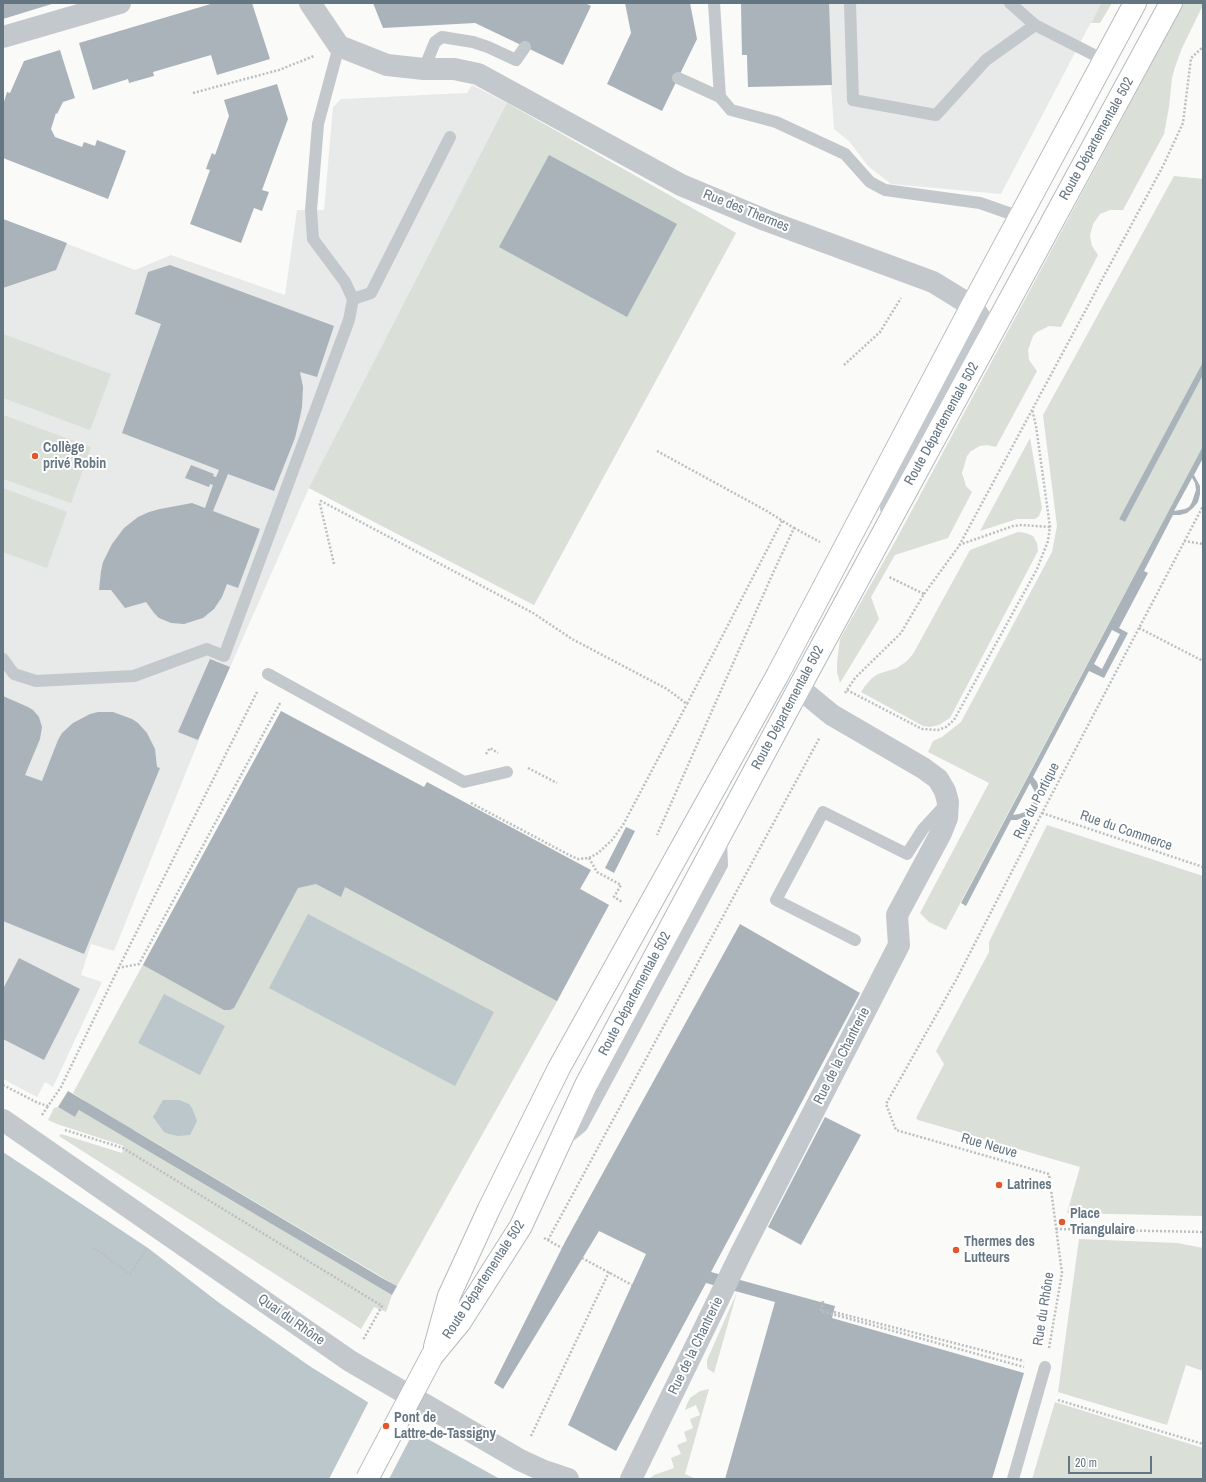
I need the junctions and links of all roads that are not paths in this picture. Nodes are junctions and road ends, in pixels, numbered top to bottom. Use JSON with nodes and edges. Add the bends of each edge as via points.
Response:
{"nodes":[{"id":1,"x":120,"y":3,"type":"edge"},
{"id":2,"x":310,"y":3,"type":"edge"},
{"id":3,"x":714,"y":3,"type":"edge"},
{"id":4,"x":850,"y":3,"type":"edge"},
{"id":5,"x":1010,"y":3,"type":"edge"},
{"id":6,"x":1135,"y":3,"type":"edge"},
{"id":7,"x":1171,"y":3,"type":"edge"},
{"id":8,"x":1035,"y":24,"type":"junction"},
{"id":9,"x":3,"y":37,"type":"edge"},
{"id":10,"x":339,"y":46,"type":"junction"},
{"id":11,"x":525,"y":47,"type":"dead end"},
{"id":12,"x":1104,"y":60,"type":"junction"},
{"id":13,"x":424,"y":69,"type":"junction"},
{"id":14,"x":678,"y":78,"type":"dead end"},
{"id":15,"x":720,"y":97,"type":"junction"},
{"id":16,"x":450,"y":137,"type":"dead end"},
{"id":17,"x":1020,"y":217,"type":"junction"},
{"id":18,"x":353,"y":300,"type":"junction"},
{"id":19,"x":972,"y":306,"type":"junction"},
{"id":20,"x":883,"y":532,"type":"junction"},
{"id":21,"x":3,"y":659,"type":"edge"},
{"id":22,"x":268,"y":674,"type":"road end"},
{"id":23,"x":799,"y":688,"type":"junction"},
{"id":24,"x":507,"y":772,"type":"dead end"},
{"id":25,"x":948,"y":802,"type":"junction"},
{"id":26,"x":855,"y":940,"type":"dead end"},
{"id":27,"x":3,"y":1120,"type":"edge"},
{"id":28,"x":432,"y":1356,"type":"junction"},
{"id":29,"x":1044,"y":1370,"type":"road end"},
{"id":30,"x":367,"y":1479,"type":"edge"},
{"id":31,"x":568,"y":1479,"type":"edge"},
{"id":32,"x":631,"y":1479,"type":"edge"},
{"id":33,"x":1013,"y":1479,"type":"edge"}],
"edges":[{"from":1,"to":9,"type":"street"},
{"from":2,"to":10,"type":"street"},
{"from":3,"to":15,"type":"lane"},
{"from":4,"to":8,"type":"lane","via":[[853,100],[936,115],[986,60]]},
{"from":5,"to":8,"type":"lane"},
{"from":6,"to":12,"type":"main road","name":"Route Départementale 502"},
{"from":7,"to":20,"type":"main road","name":"Route Départementale 502"},
{"from":8,"to":12,"type":"lane"},
{"from":10,"to":13,"type":"street","name":"Rue des Thermes","via":[[387,65]]},
{"from":10,"to":18,"type":"lane","via":[[318,124],[311,210],[313,239],[345,282]]},
{"from":11,"to":13,"type":"lane","via":[[516,60],[473,42],[442,37],[435,42]]},
{"from":12,"to":17,"type":"main road","name":"Route Départementale 502"},
{"from":13,"to":19,"type":"street","name":"Rue des Thermes","via":[[454,69],[478,74],[680,185],[765,220],[933,282]]},
{"from":14,"to":15,"type":"lane"},
{"from":15,"to":17,"type":"lane","via":[[731,110],[776,122],[845,154],[870,182],[884,190],[980,203]]},
{"from":16,"to":18,"type":"lane","via":[[371,292]]},
{"from":17,"to":19,"type":"main road","name":"Route Départementale 502"},
{"from":18,"to":21,"type":"lane","via":[[349,320],[224,656],[207,649],[134,676],[36,681],[14,674]]},
{"from":19,"to":20,"type":"street","via":[[981,319],[903,467]]},
{"from":19,"to":28,"type":"main road","name":"Route Départementale 502","via":[[777,676],[559,1068],[449,1296]]},
{"from":20,"to":23,"type":"main road","name":"Route Départementale 502"},
{"from":22,"to":24,"type":"lane","via":[[464,782]]},
{"from":23,"to":25,"type":"street","name":"Rue de la Chantrerie","via":[[832,715],[938,779]]},
{"from":23,"to":28,"type":"main road","name":"Route Départementale 502","via":[[586,1085],[521,1226],[460,1322]]},
{"from":25,"to":26,"type":"lane","via":[[923,829],[907,854],[823,812],[776,900]]},
{"from":25,"to":32,"type":"street","name":"Rue de la Chantrerie","via":[[947,818],[941,833],[897,915],[899,945],[727,1283]]},
{"from":27,"to":31,"type":"street","name":"Quai du Rhône","via":[[350,1361],[520,1460]]},
{"from":28,"to":30,"type":"main road","bridge":true},
{"from":29,"to":33,"type":"lane"}]}
